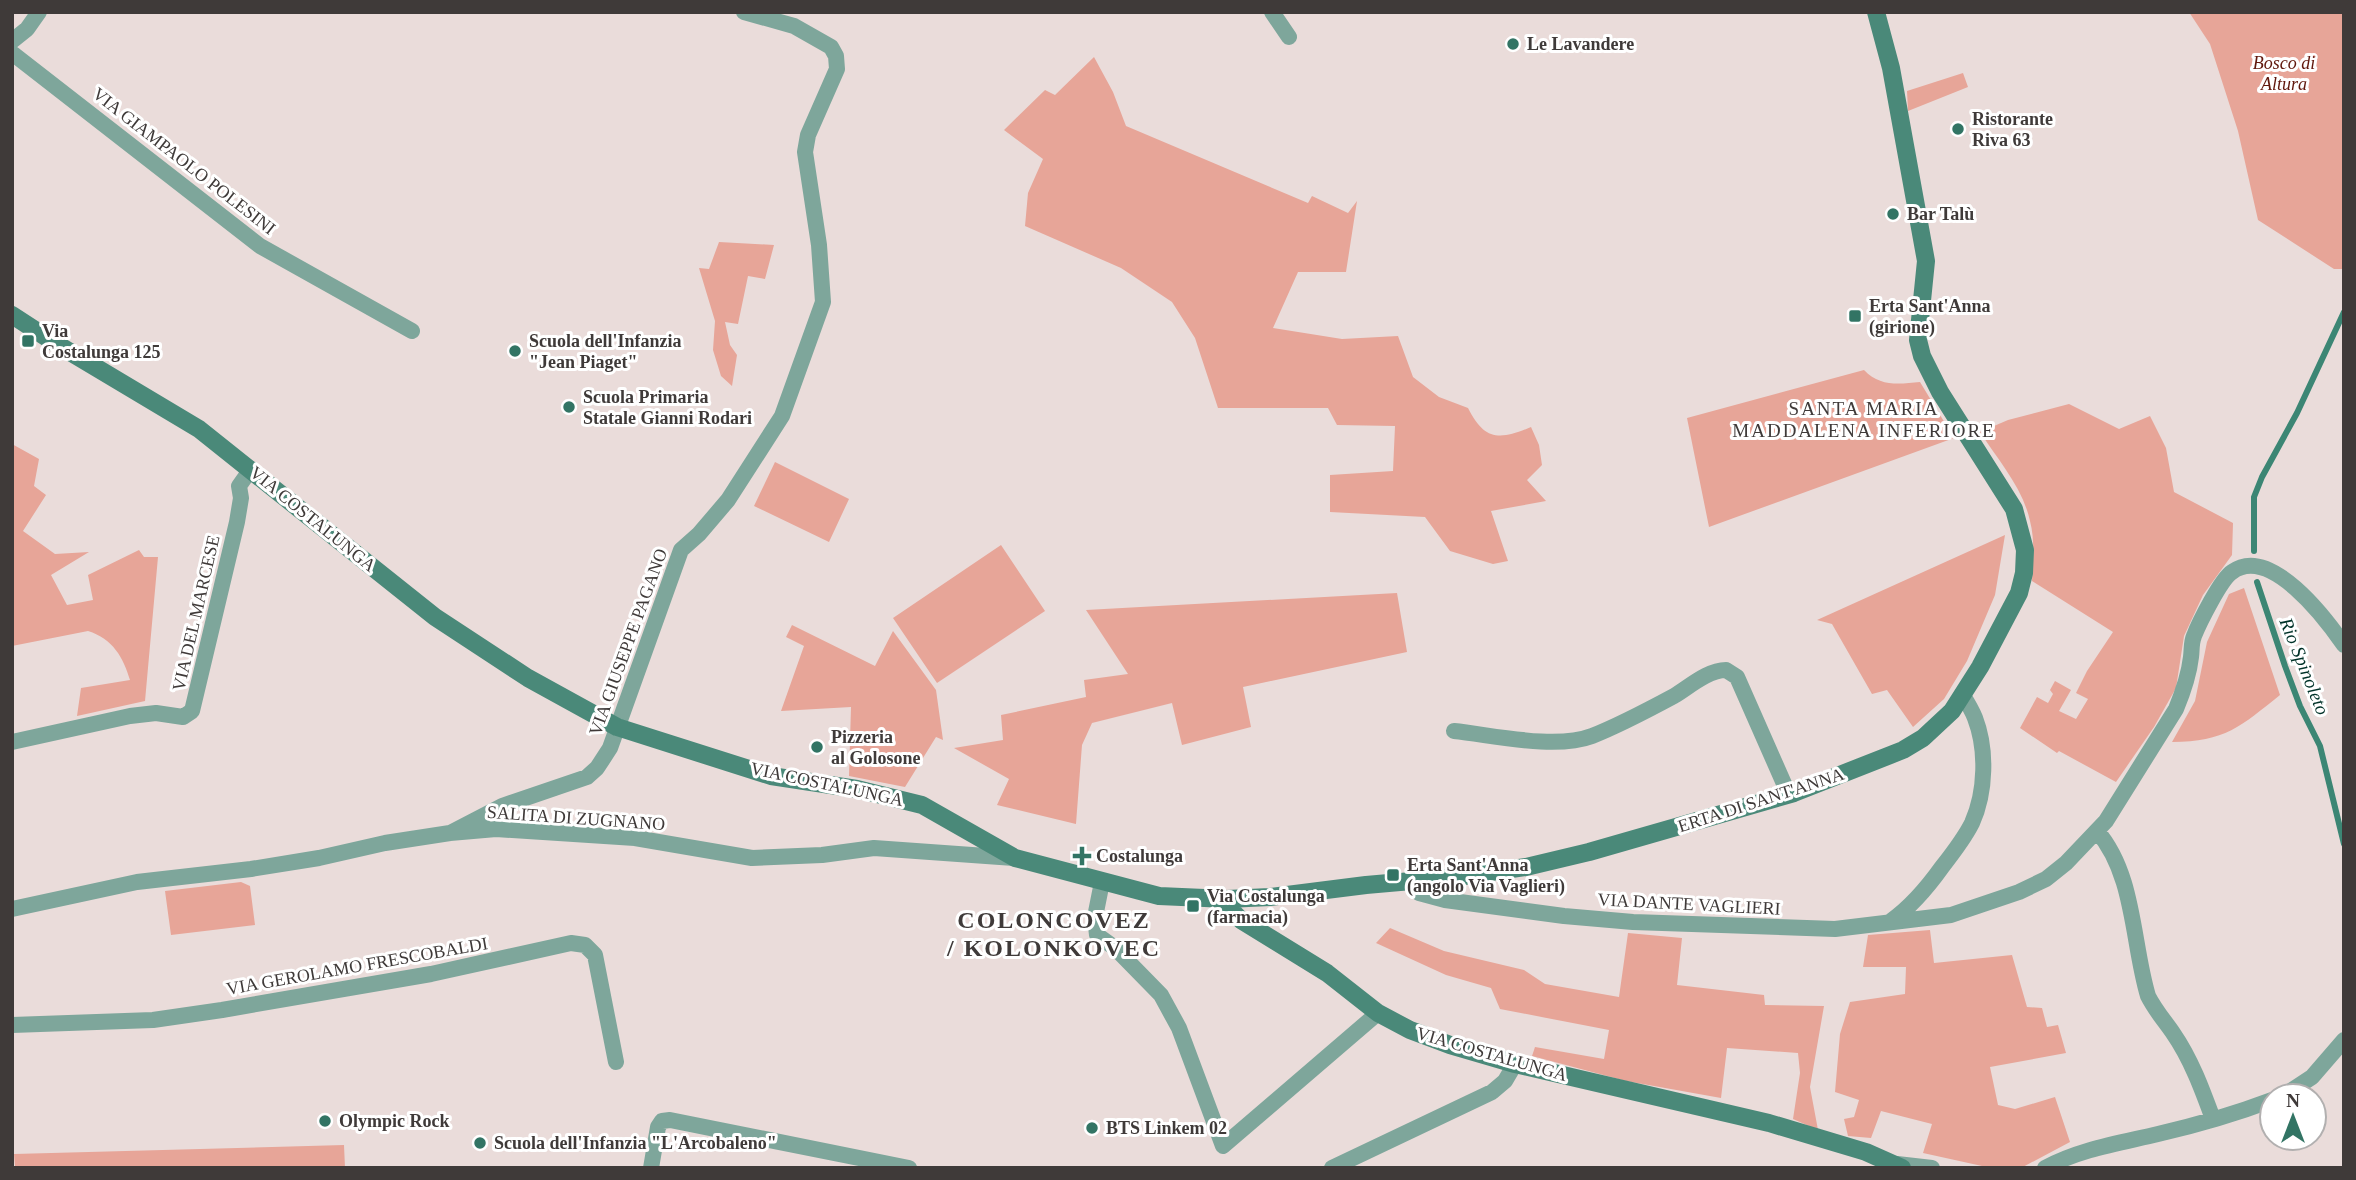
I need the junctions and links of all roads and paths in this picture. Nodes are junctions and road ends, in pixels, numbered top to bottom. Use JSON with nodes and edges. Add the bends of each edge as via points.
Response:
{"nodes":[{"id":1,"x":39,"y":12,"type":"edge"},
{"id":2,"x":744,"y":12,"type":"edge"},
{"id":3,"x":1272,"y":12,"type":"edge"},
{"id":4,"x":1876,"y":12,"type":"edge"},
{"id":5,"x":1289,"y":37,"type":"dead end"},
{"id":6,"x":12,"y":41,"type":"edge"},
{"id":7,"x":12,"y":53,"type":"edge"},
{"id":8,"x":12,"y":315,"type":"edge"},
{"id":9,"x":412,"y":331,"type":"dead end"},
{"id":10,"x":251,"y":469,"type":"junction"},
{"id":11,"x":2344,"y":645,"type":"edge"},
{"id":12,"x":1962,"y":694,"type":"junction"},
{"id":13,"x":617,"y":727,"type":"junction"},
{"id":14,"x":1454,"y":731,"type":"dead end"},
{"id":15,"x":12,"y":742,"type":"edge"},
{"id":16,"x":1789,"y":795,"type":"junction"},
{"id":17,"x":2097,"y":831,"type":"junction"},
{"id":18,"x":450,"y":833,"type":"junction"},
{"id":19,"x":1015,"y":858,"type":"junction"},
{"id":20,"x":1102,"y":881,"type":"junction"},
{"id":21,"x":1410,"y":882,"type":"junction"},
{"id":22,"x":1227,"y":899,"type":"junction"},
{"id":23,"x":12,"y":909,"type":"edge"},
{"id":24,"x":1889,"y":923,"type":"junction"},
{"id":25,"x":1378,"y":1013,"type":"junction"},
{"id":26,"x":12,"y":1025,"type":"edge"},
{"id":27,"x":2344,"y":1040,"type":"edge"},
{"id":28,"x":616,"y":1062,"type":"dead end"},
{"id":29,"x":1515,"y":1064,"type":"junction"},
{"id":30,"x":2304,"y":1082,"type":"edge"},
{"id":31,"x":2258,"y":1105,"type":"edge"},
{"id":32,"x":2213,"y":1119,"type":"junction"},
{"id":33,"x":1900,"y":1166,"type":"edge"},
{"id":34,"x":651,"y":1168,"type":"edge"},
{"id":35,"x":909,"y":1168,"type":"edge"},
{"id":36,"x":1332,"y":1168,"type":"edge"},
{"id":37,"x":1932,"y":1168,"type":"edge"},
{"id":38,"x":2045,"y":1168,"type":"edge"}],
"edges":[{"from":1,"to":6,"type":"street"},
{"from":2,"to":13,"type":"street","name":"VIA GIUSEPPE PAGANO","via":[[804,31],[831,47],[836,56],[837,69],[805,152],[823,302],[782,416],[728,500],[681,550]]},
{"from":3,"to":5,"type":"street"},
{"from":4,"to":12,"type":"street","name":"ERTA DI SANT'ANNA","via":[[1892,68],[1925,251],[1917,328],[1922,356],[2004,490],[2025,550],[2019,593]]},
{"from":7,"to":9,"type":"street","name":"VIA GIAMPAOLO POLESINI","via":[[260,246]]},
{"from":8,"to":10,"type":"street","name":"VIA COSTALUNGA","via":[[199,429]]},
{"from":10,"to":13,"type":"street","name":"VIA COSTALUNGA","via":[[435,617],[528,678]]},
{"from":10,"to":15,"type":"street","name":"VIA DEL MARCESE","via":[[239,486],[242,498],[237,522],[192,711],[183,717],[130,716]]},
{"from":11,"to":17,"type":"street","name":"VIA DANTE VAGLIERI","via":[[2290,583],[2264,569],[2246,566],[2232,572],[2192,640],[2184,691],[2176,709]]},
{"from":12,"to":16,"type":"street","name":"ERTA DI SANT'ANNA","via":[[1939,724],[1903,750]]},
{"from":12,"to":24,"type":"street","via":[[1975,716],[1982,744],[1979,801],[1973,820],[1928,887]]},
{"from":13,"to":18,"type":"street","name":"VIA GIUSEPPE PAGANO","via":[[610,748],[587,776],[502,806]]},
{"from":13,"to":19,"type":"street","name":"VIA COSTALUNGA","via":[[771,776],[922,805]]},
{"from":14,"to":16,"type":"street","via":[[1544,741],[1591,737],[1726,670],[1737,677]]},
{"from":16,"to":21,"type":"street","name":"ERTA DI SANT'ANNA","via":[[1525,867]]},
{"from":17,"to":24,"type":"street","name":"VIA DANTE VAGLIERI","via":[[2046,879],[2019,892],[1951,915]]},
{"from":17,"to":32,"type":"street","via":[[2109,845],[2122,878],[2148,996],[2187,1058]]},
{"from":18,"to":19,"type":"street","name":"SALITA DI ZUGNANO","via":[[496,829],[635,838],[752,858],[874,848]]},
{"from":18,"to":23,"type":"street","name":"SALITA DI ZUGNANO","via":[[251,869],[137,882]]},
{"from":19,"to":20,"type":"street","name":"VIA COSTALUNGA"},
{"from":20,"to":22,"type":"street","name":"VIA COSTALUNGA","via":[[1159,896]]},
{"from":20,"to":25,"type":"street","via":[[1095,917],[1097,935],[1160,995],[1179,1028],[1223,1146]]},
{"from":21,"to":22,"type":"street","name":"ERTA DI SANT'ANNA"},
{"from":21,"to":24,"type":"street","name":"VIA DANTE VAGLIERI","via":[[1419,893],[1445,900],[1620,921],[1835,929]]},
{"from":22,"to":25,"type":"street","name":"VIA COSTALUNGA","via":[[1241,920],[1327,973]]},
{"from":25,"to":29,"type":"street","name":"VIA COSTALUNGA","via":[[1450,1045]]},
{"from":26,"to":28,"type":"street","name":"VIA GEROLAMO FRESCOBALDI","via":[[153,1020],[222,1010],[431,974],[571,943],[585,945],[595,956]]},
{"from":27,"to":30,"type":"street"},
{"from":29,"to":33,"type":"street","name":"VIA COSTALUNGA","via":[[1769,1123]]},
{"from":29,"to":36,"type":"street","via":[[1492,1092]]},
{"from":31,"to":32,"type":"street"},
{"from":32,"to":38,"type":"street","via":[[2096,1148]]},
{"from":33,"to":37,"type":"street"},
{"from":34,"to":35,"type":"street","via":[[658,1127],[670,1120]]}]}
